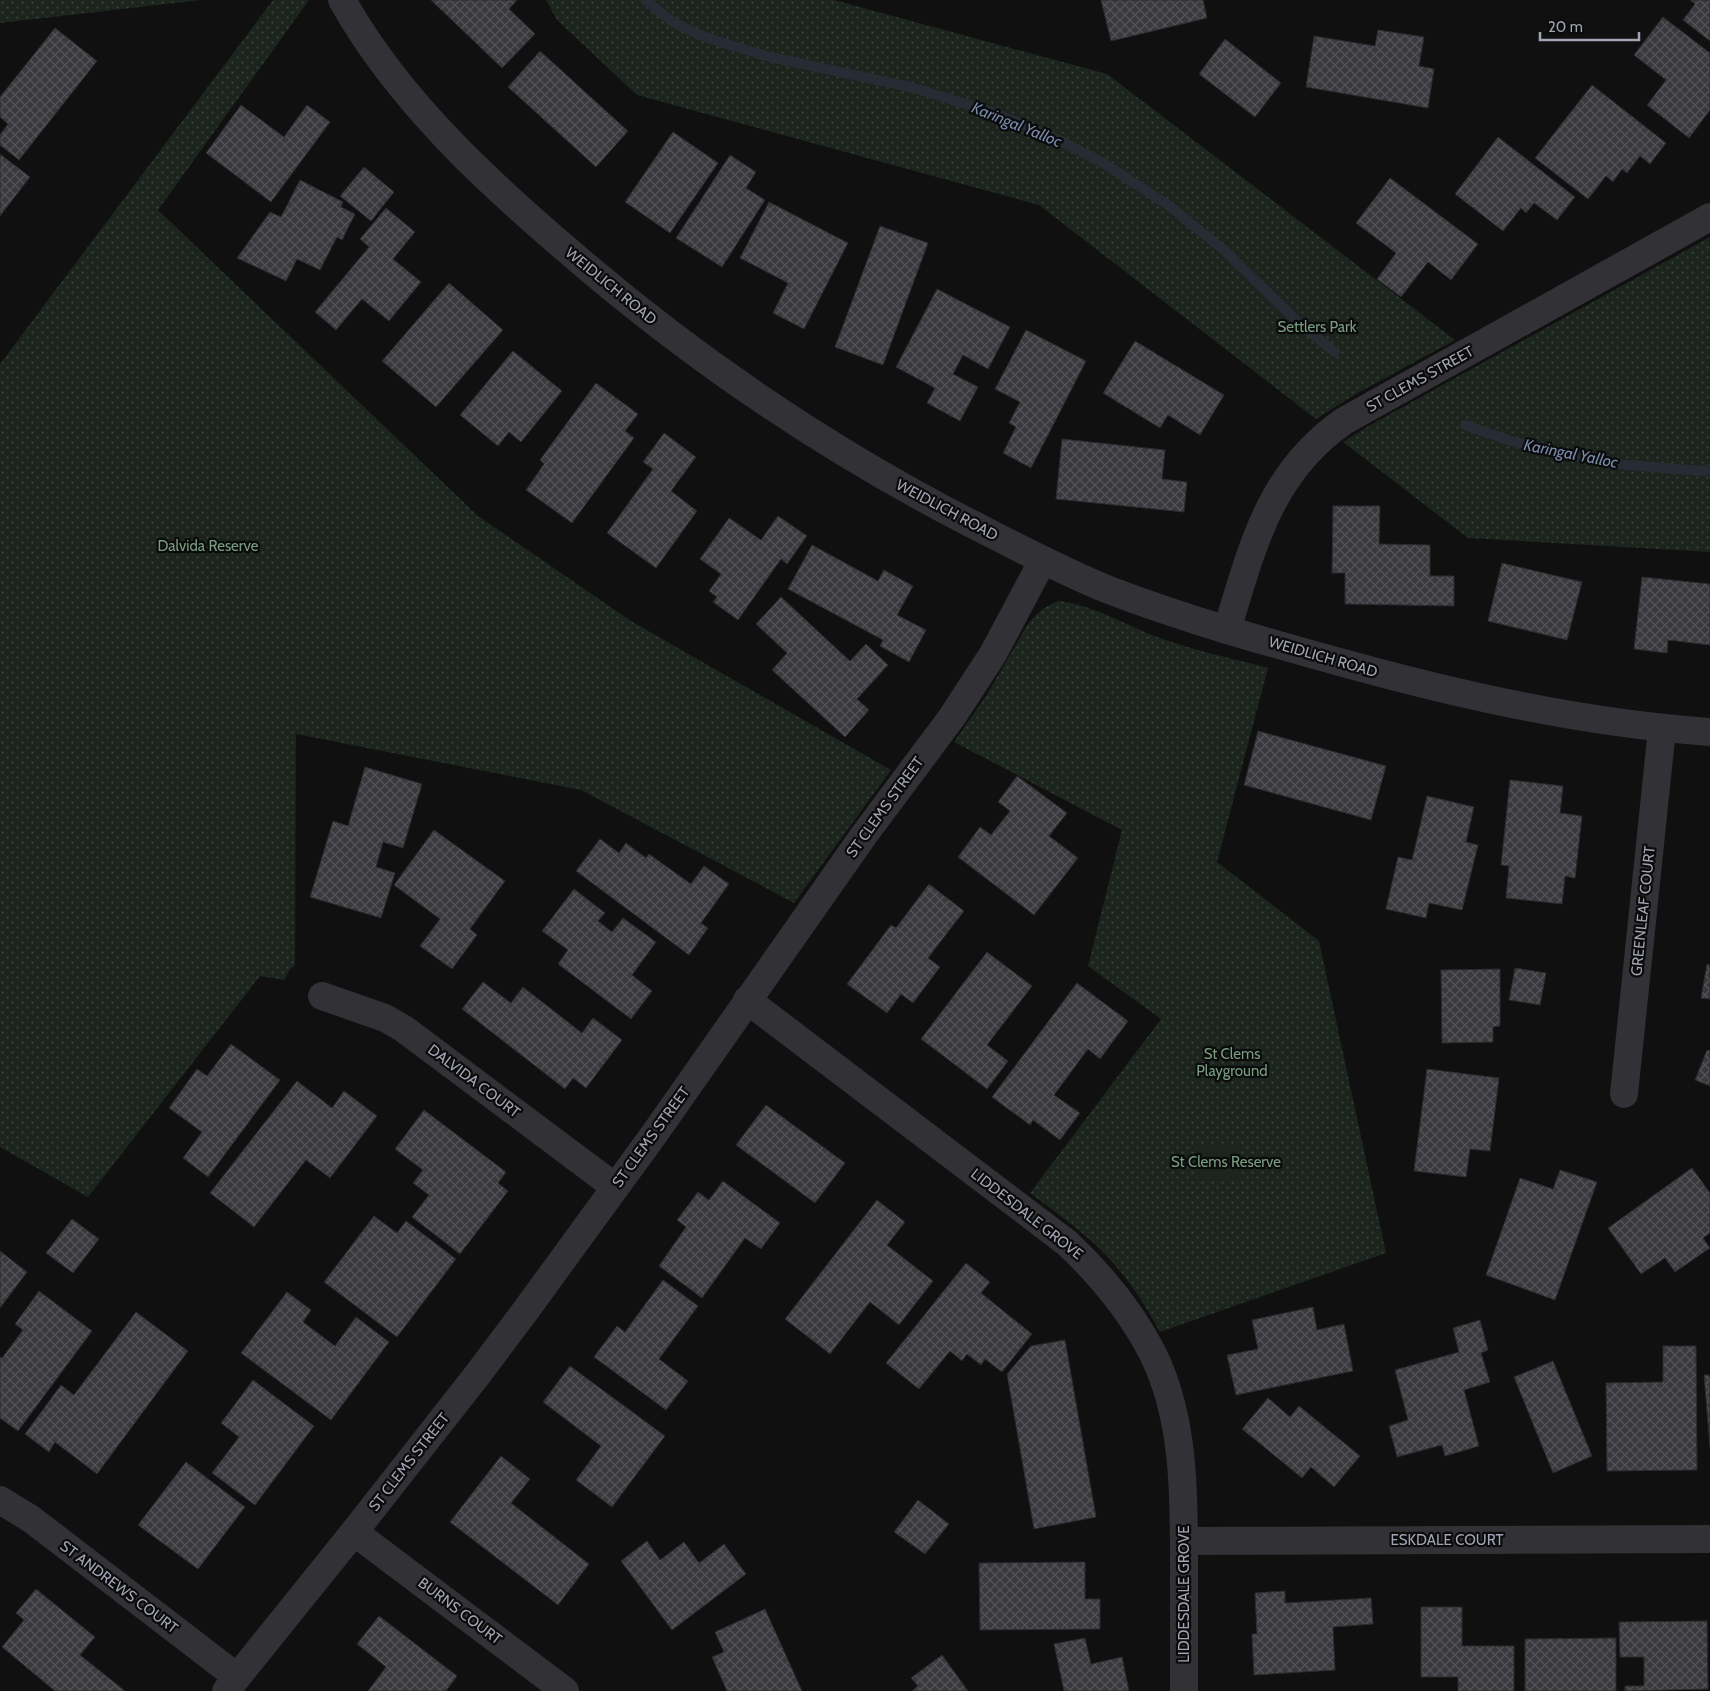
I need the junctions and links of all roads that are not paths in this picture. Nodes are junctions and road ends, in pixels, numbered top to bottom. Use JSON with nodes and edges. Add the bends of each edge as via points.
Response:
{"nodes":[{"id":1,"x":342,"y":0,"type":"edge"},
{"id":2,"x":1710,"y":217,"type":"edge"},
{"id":3,"x":1043,"y":560,"type":"junction"},
{"id":4,"x":1226,"y":630,"type":"junction"},
{"id":5,"x":1662,"y":729,"type":"junction"},
{"id":6,"x":1710,"y":732,"type":"edge"},
{"id":7,"x":322,"y":996,"type":"dead end"},
{"id":8,"x":747,"y":1000,"type":"junction"},
{"id":9,"x":1624,"y":1094,"type":"dead end"},
{"id":10,"x":615,"y":1188,"type":"junction"},
{"id":11,"x":0,"y":1500,"type":"edge"},
{"id":12,"x":354,"y":1532,"type":"junction"},
{"id":13,"x":1710,"y":1539,"type":"edge"},
{"id":14,"x":1184,"y":1541,"type":"junction"},
{"id":15,"x":231,"y":1684,"type":"edge"},
{"id":16,"x":565,"y":1691,"type":"edge"},
{"id":17,"x":1184,"y":1691,"type":"edge"}],
"edges":[{"from":1,"to":3,"type":"street","name":"WEIDLICH ROAD","via":[[392,75],[436,126],[553,238],[633,305],[724,374],[812,434],[933,504]]},
{"from":2,"to":4,"type":"street","name":"ST CLEMS STREET","via":[[1330,431],[1301,458],[1267,511]]},
{"from":3,"to":4,"type":"street","name":"WEIDLICH ROAD","via":[[1105,588]]},
{"from":3,"to":8,"type":"street","name":"ST CLEMS STREET","via":[[994,654],[966,697]]},
{"from":4,"to":5,"type":"street","name":"WEIDLICH ROAD","via":[[1412,682],[1494,701]]},
{"from":5,"to":6,"type":"street","name":"WEIDLICH ROAD"},
{"from":5,"to":9,"type":"street","name":"GREENLEAF COURT"},
{"from":7,"to":10,"type":"street","name":"DALVIDA COURT","via":[[385,1018],[404,1029]]},
{"from":8,"to":10,"type":"street","name":"ST CLEMS STREET"},
{"from":8,"to":14,"type":"street","name":"LIDDESDALE GROVE","via":[[1067,1243],[1104,1279],[1154,1355],[1172,1408],[1181,1462]]},
{"from":10,"to":12,"type":"street","name":"ST CLEMS STREET","via":[[520,1318]]},
{"from":11,"to":15,"type":"street","name":"ST ANDREWS COURT","via":[[31,1519]]},
{"from":12,"to":15,"type":"street","name":"ST CLEMS STREET"},
{"from":12,"to":16,"type":"street","name":"BURNS COURT"},
{"from":13,"to":14,"type":"street","name":"ESKDALE COURT"},
{"from":14,"to":17,"type":"street","name":"LIDDESDALE GROVE"}]}
